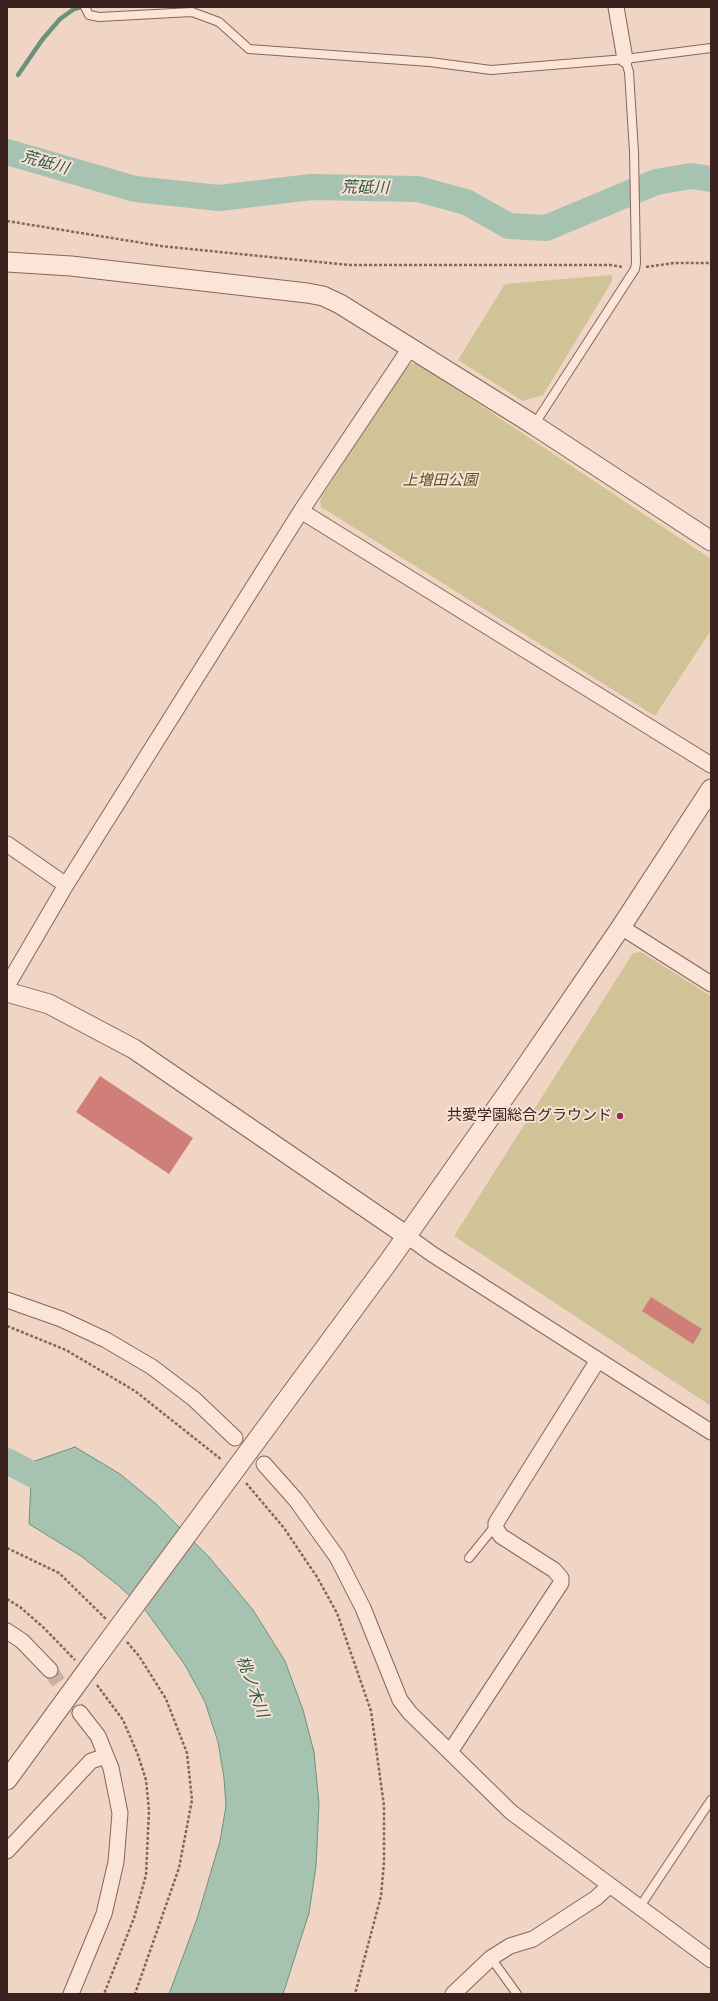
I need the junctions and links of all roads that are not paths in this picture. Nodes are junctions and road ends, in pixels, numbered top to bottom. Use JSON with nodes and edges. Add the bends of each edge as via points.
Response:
{"nodes":[{"id":1,"x":616,"y":7,"type":"edge"},
{"id":2,"x":85,"y":9,"type":"edge"},
{"id":3,"x":711,"y":48,"type":"edge"},
{"id":4,"x":625,"y":59,"type":"junction"},
{"id":5,"x":7,"y":262,"type":"edge"},
{"id":6,"x":410,"y":348,"type":"junction"},
{"id":7,"x":534,"y":425,"type":"junction"},
{"id":8,"x":301,"y":511,"type":"junction"},
{"id":9,"x":711,"y":541,"type":"edge"},
{"id":10,"x":711,"y":765,"type":"edge"},
{"id":11,"x":711,"y":789,"type":"edge"},
{"id":12,"x":7,"y":844,"type":"edge"},
{"id":13,"x":66,"y":884,"type":"junction"},
{"id":14,"x":621,"y":927,"type":"junction"},
{"id":15,"x":711,"y":984,"type":"edge"},
{"id":16,"x":7,"y":986,"type":"edge"},
{"id":17,"x":7,"y":992,"type":"edge"},
{"id":18,"x":406,"y":1236,"type":"junction"},
{"id":19,"x":7,"y":1300,"type":"edge"},
{"id":20,"x":598,"y":1360,"type":"junction"},
{"id":21,"x":711,"y":1432,"type":"edge"},
{"id":22,"x":235,"y":1438,"type":"dead end"},
{"id":23,"x":264,"y":1464,"type":"dead end"},
{"id":24,"x":496,"y":1529,"type":"junction"},
{"id":25,"x":469,"y":1558,"type":"dead end"},
{"id":26,"x":7,"y":1630,"type":"edge"},
{"id":27,"x":50,"y":1670,"type":"tunnel mouth"},
{"id":28,"x":80,"y":1713,"type":"tunnel mouth"},
{"id":29,"x":450,"y":1752,"type":"junction"},
{"id":30,"x":106,"y":1756,"type":"junction"},
{"id":31,"x":7,"y":1780,"type":"edge"},
{"id":32,"x":711,"y":1800,"type":"edge"},
{"id":33,"x":7,"y":1851,"type":"edge"},
{"id":34,"x":608,"y":1886,"type":"junction"},
{"id":35,"x":640,"y":1908,"type":"junction"},
{"id":36,"x":491,"y":1958,"type":"junction"},
{"id":37,"x":711,"y":1960,"type":"edge"},
{"id":38,"x":71,"y":1994,"type":"edge"},
{"id":39,"x":453,"y":1994,"type":"edge"},
{"id":40,"x":517,"y":1994,"type":"edge"}],
"edges":[{"from":1,"to":4,"type":"street"},
{"from":2,"to":4,"type":"lane","via":[[89,15],[99,17],[192,12],[219,22],[243,46],[249,50],[259,51],[430,62],[491,70]]},
{"from":3,"to":4,"type":"lane"},
{"from":4,"to":7,"type":"lane","via":[[634,152],[635,266]]},
{"from":5,"to":6,"type":"street","via":[[71,266],[315,294],[340,304]]},
{"from":6,"to":7,"type":"street"},
{"from":6,"to":8,"type":"street"},
{"from":7,"to":9,"type":"street"},
{"from":8,"to":10,"type":"street"},
{"from":8,"to":13,"type":"street"},
{"from":11,"to":14,"type":"street"},
{"from":12,"to":13,"type":"street"},
{"from":13,"to":16,"type":"street"},
{"from":14,"to":15,"type":"street"},
{"from":14,"to":18,"type":"street"},
{"from":17,"to":18,"type":"street","via":[[49,1004],[134,1049]]},
{"from":18,"to":20,"type":"street"},
{"from":18,"to":31,"type":"street","bridge":true},
{"from":19,"to":22,"type":"street","via":[[61,1318],[152,1367],[194,1399]]},
{"from":20,"to":21,"type":"street"},
{"from":20,"to":24,"type":"street","via":[[498,1516]]},
{"from":23,"to":29,"type":"street","via":[[296,1500],[337,1557],[363,1608],[400,1700],[415,1719]]},
{"from":24,"to":25,"type":"lane","via":[[490,1531]]},
{"from":24,"to":29,"type":"street","via":[[508,1541],[554,1570],[561,1578],[561,1583]]},
{"from":26,"to":27,"type":"street","via":[[22,1641]]},
{"from":28,"to":30,"type":"street","via":[[98,1736]]},
{"from":29,"to":34,"type":"street","via":[[511,1812]]},
{"from":30,"to":33,"type":"street","via":[[91,1761]]},
{"from":30,"to":38,"type":"street","via":[[120,1813],[116,1862],[104,1914]]},
{"from":32,"to":35,"type":"lane"},
{"from":34,"to":35,"type":"street"},
{"from":34,"to":36,"type":"street","via":[[596,1898],[533,1939],[510,1946]]},
{"from":35,"to":37,"type":"street"},
{"from":36,"to":39,"type":"street"},
{"from":36,"to":40,"type":"lane"}]}
